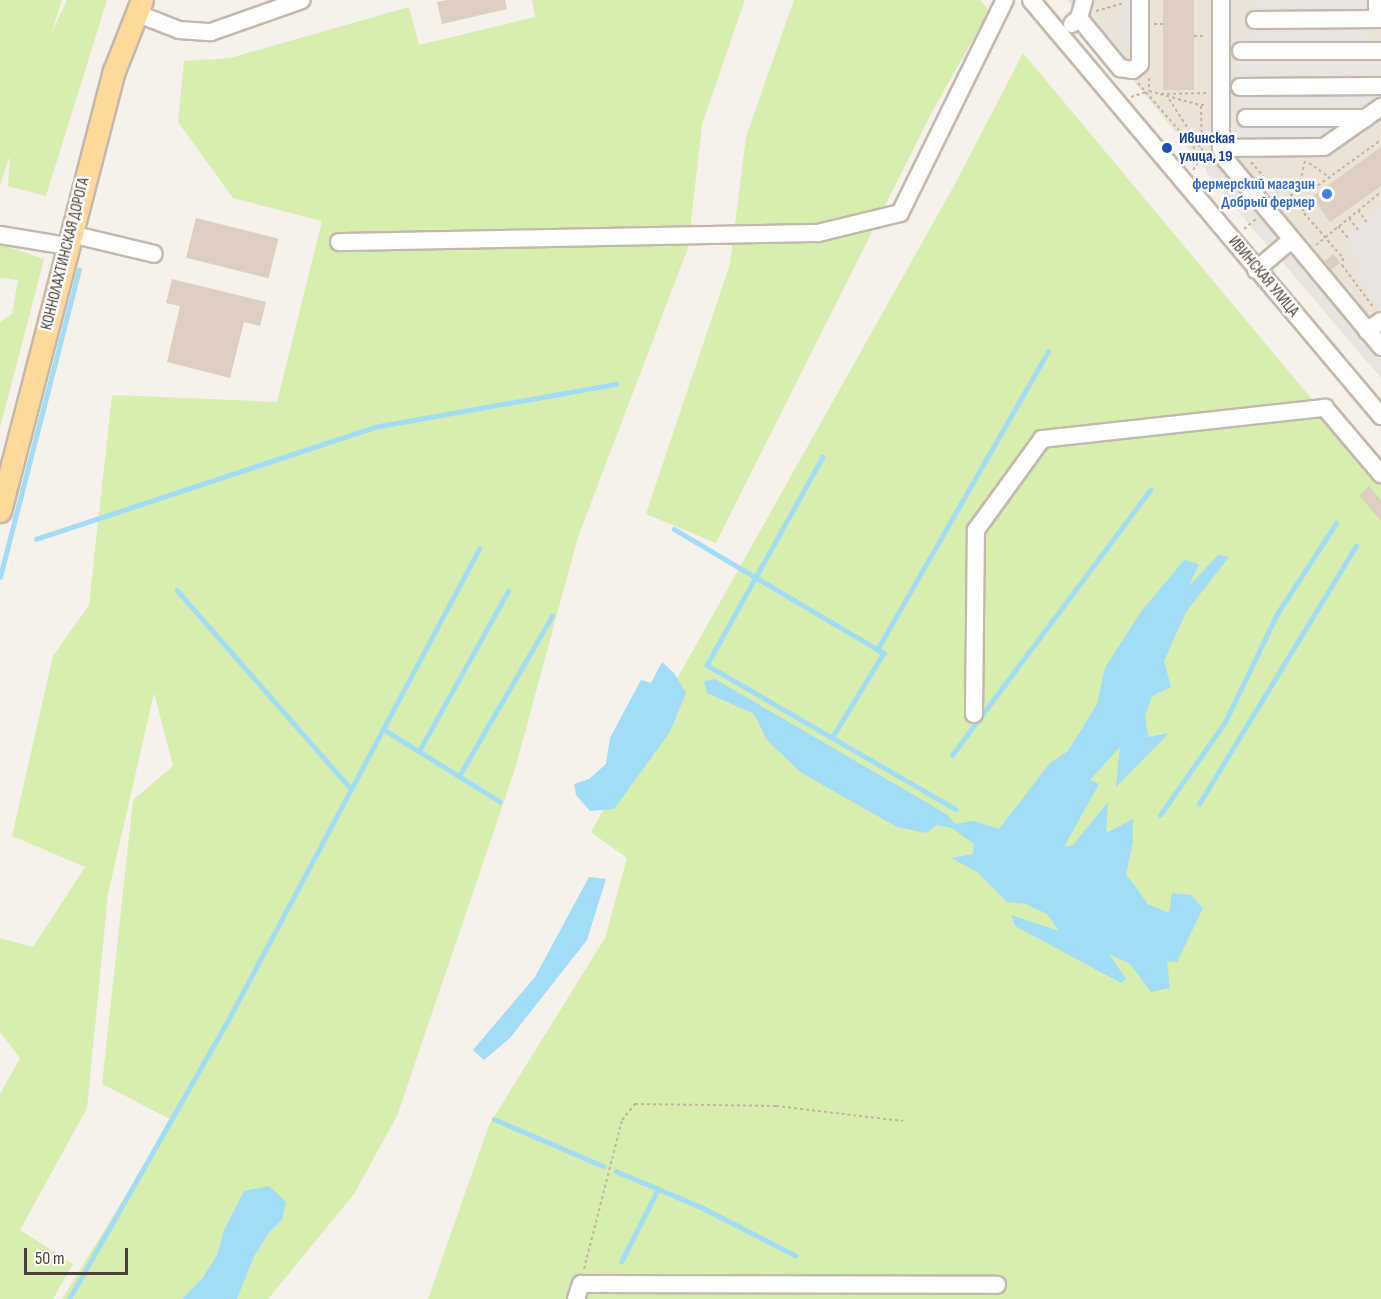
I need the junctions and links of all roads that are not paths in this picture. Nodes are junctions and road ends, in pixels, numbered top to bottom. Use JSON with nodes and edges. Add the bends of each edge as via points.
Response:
{"nodes":[{"id":1,"x":302,"y":0,"type":"edge"},
{"id":2,"x":1005,"y":0,"type":"edge"},
{"id":3,"x":1031,"y":0,"type":"edge"},
{"id":4,"x":1084,"y":0,"type":"edge"},
{"id":5,"x":1221,"y":0,"type":"edge"},
{"id":6,"x":1377,"y":0,"type":"edge"},
{"id":7,"x":1140,"y":1,"type":"edge"},
{"id":8,"x":139,"y":7,"type":"edge"},
{"id":9,"x":1079,"y":18,"type":"junction"},
{"id":10,"x":1379,"y":19,"type":"edge"},
{"id":11,"x":1255,"y":20,"type":"dead end"},
{"id":12,"x":1059,"y":33,"type":"junction"},
{"id":13,"x":1241,"y":51,"type":"dead end"},
{"id":14,"x":1381,"y":51,"type":"edge"},
{"id":15,"x":1381,"y":86,"type":"edge"},
{"id":16,"x":1240,"y":87,"type":"dead end"},
{"id":17,"x":1381,"y":107,"type":"edge"},
{"id":18,"x":1246,"y":118,"type":"dead end"},
{"id":19,"x":1366,"y":118,"type":"junction"},
{"id":20,"x":1221,"y":147,"type":"junction"},
{"id":21,"x":0,"y":235,"type":"edge"},
{"id":22,"x":69,"y":240,"type":"junction"},
{"id":23,"x":1290,"y":241,"type":"junction"},
{"id":24,"x":339,"y":242,"type":"dead end"},
{"id":25,"x":154,"y":254,"type":"dead end"},
{"id":26,"x":1256,"y":270,"type":"junction"},
{"id":27,"x":1374,"y":320,"type":"edge"},
{"id":28,"x":1381,"y":347,"type":"edge"},
{"id":29,"x":1381,"y":416,"type":"edge"},
{"id":30,"x":1381,"y":474,"type":"edge"},
{"id":31,"x":0,"y":511,"type":"edge"},
{"id":32,"x":974,"y":714,"type":"dead end"},
{"id":33,"x":997,"y":1285,"type":"dead end"},
{"id":34,"x":578,"y":1291,"type":"edge"}],
"edges":[{"from":1,"to":8,"type":"street","via":[[211,32],[179,30]]},
{"from":2,"to":24,"type":"street","via":[[900,213],[818,233]]},
{"from":3,"to":12,"type":"street","name":"ИВИНСКАЯ УЛИЦА"},
{"from":4,"to":9,"type":"street"},
{"from":5,"to":20,"type":"street"},
{"from":6,"to":10,"type":"street"},
{"from":7,"to":9,"type":"street","via":[[1140,64],[1126,70],[1120,68]]},
{"from":8,"to":22,"type":"main road","name":"КОННОЛАХТИНСКАЯ ДОРОГА","via":[[114,72]]},
{"from":9,"to":12,"type":"street"},
{"from":10,"to":11,"type":"street"},
{"from":12,"to":26,"type":"street","name":"ИВИНСКАЯ УЛИЦА"},
{"from":13,"to":14,"type":"street"},
{"from":15,"to":16,"type":"street"},
{"from":17,"to":19,"type":"street"},
{"from":18,"to":19,"type":"street"},
{"from":19,"to":20,"type":"street","via":[[1324,147]]},
{"from":20,"to":23,"type":"street","via":[[1226,160]]},
{"from":21,"to":22,"type":"street"},
{"from":22,"to":25,"type":"street"},
{"from":22,"to":31,"type":"main road","name":"КОННОЛАХТИНСКАЯ ДОРОГА"},
{"from":23,"to":26,"type":"street"},
{"from":23,"to":27,"type":"street"},
{"from":26,"to":29,"type":"street","name":"ИВИНСКАЯ УЛИЦА"},
{"from":27,"to":28,"type":"street"},
{"from":30,"to":32,"type":"street","via":[[1325,408],[1042,439],[976,530]]},
{"from":33,"to":34,"type":"street"}]}
